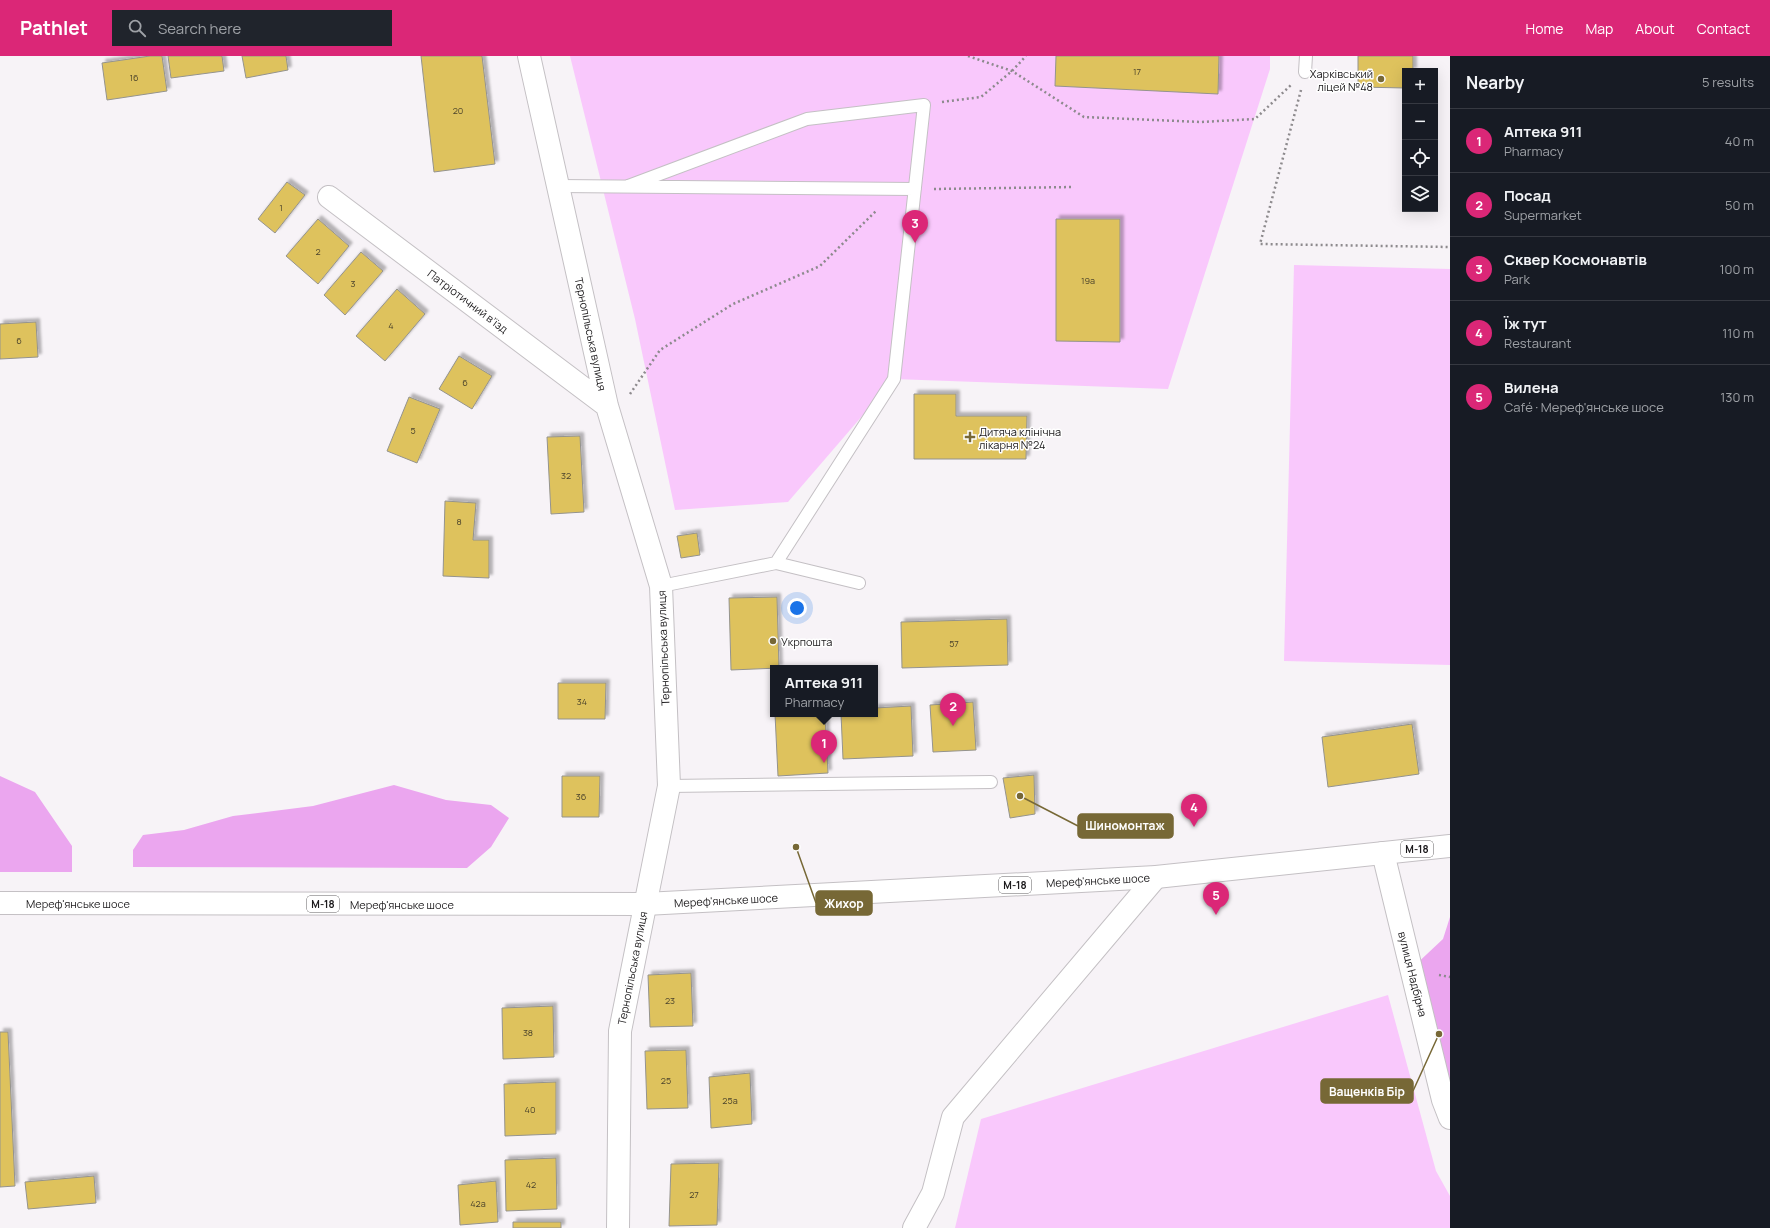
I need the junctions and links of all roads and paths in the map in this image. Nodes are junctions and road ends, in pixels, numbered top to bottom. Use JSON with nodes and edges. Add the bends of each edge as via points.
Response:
{"nodes":[{"id":1,"x":529,"y":56,"type":"edge"},
{"id":2,"x":968,"y":56,"type":"edge"},
{"id":3,"x":1026,"y":56,"type":"edge"},
{"id":4,"x":1306,"y":56,"type":"edge"},
{"id":5,"x":1012,"y":71,"type":"junction"},
{"id":6,"x":1305,"y":72,"type":"junction"},
{"id":7,"x":924,"y":105,"type":"junction"},
{"id":8,"x":558,"y":186,"type":"junction"},
{"id":9,"x":628,"y":186,"type":"junction"},
{"id":10,"x":1074,"y":187,"type":"dead end"},
{"id":11,"x":898,"y":189,"type":"junction"},
{"id":12,"x":915,"y":189,"type":"junction"},
{"id":13,"x":329,"y":197,"type":"dead end"},
{"id":14,"x":1450,"y":247,"type":"edge"},
{"id":15,"x":609,"y":413,"type":"junction"},
{"id":16,"x":776,"y":563,"type":"junction"},
{"id":17,"x":859,"y":583,"type":"dead end"},
{"id":18,"x":661,"y":586,"type":"junction"},
{"id":19,"x":991,"y":782,"type":"dead end"},
{"id":20,"x":669,"y":786,"type":"junction"},
{"id":21,"x":1450,"y":846,"type":"edge"},
{"id":22,"x":1383,"y":853,"type":"junction"},
{"id":23,"x":1156,"y":877,"type":"junction"},
{"id":24,"x":0,"y":903,"type":"edge"},
{"id":25,"x":645,"y":904,"type":"junction"},
{"id":26,"x":1450,"y":1118,"type":"edge"},
{"id":27,"x":618,"y":1228,"type":"edge"},
{"id":28,"x":914,"y":1228,"type":"edge"}],
"edges":[{"from":1,"to":8,"type":"main road","name":"Тернопільська вулиця"},
{"from":2,"to":5,"type":"path"},
{"from":3,"to":5,"type":"path"},
{"from":4,"to":6,"type":"lane"},
{"from":5,"to":6,"type":"path","via":[[1084,117],[1202,122],[1255,120]]},
{"from":5,"to":7,"type":"path","via":[[981,97]]},
{"from":6,"to":14,"type":"path","via":[[1260,244]]},
{"from":7,"to":9,"type":"lane","via":[[807,119]]},
{"from":7,"to":12,"type":"lane"},
{"from":8,"to":9,"type":"lane"},
{"from":8,"to":15,"type":"main road","name":"Тернопільська вулиця"},
{"from":9,"to":11,"type":"lane"},
{"from":10,"to":12,"type":"path"},
{"from":11,"to":12,"type":"lane"},
{"from":11,"to":15,"type":"path","via":[[820,266],[733,304],[660,350]]},
{"from":12,"to":16,"type":"lane","via":[[894,379]]},
{"from":13,"to":15,"type":"main road","name":"Патріотичний в’їзд"},
{"from":15,"to":18,"type":"main road","name":"Тернопільська вулиця"},
{"from":16,"to":17,"type":"lane"},
{"from":16,"to":18,"type":"lane"},
{"from":18,"to":20,"type":"main road","name":"Тернопільська вулиця"},
{"from":19,"to":20,"type":"lane"},
{"from":20,"to":25,"type":"main road","name":"Тернопільська вулиця"},
{"from":21,"to":22,"type":"main road","name":"Мереф'янське шосе","number":"М-18"},
{"from":22,"to":23,"type":"main road","name":"Мереф'янське шосе","number":"М-18"},
{"from":22,"to":26,"type":"main road","name":"вулиця Надбірна","via":[[1443,1100]]},
{"from":23,"to":25,"type":"main road","name":"Мереф'янське шосе","number":"М-18"},
{"from":23,"to":28,"type":"main road","via":[[953,1117],[933,1193]]},
{"from":24,"to":25,"type":"main road","name":"Мереф'янське шосе","number":"М-18"},
{"from":25,"to":27,"type":"main road","name":"Тернопільська вулиця","via":[[620,1031]]}]}
